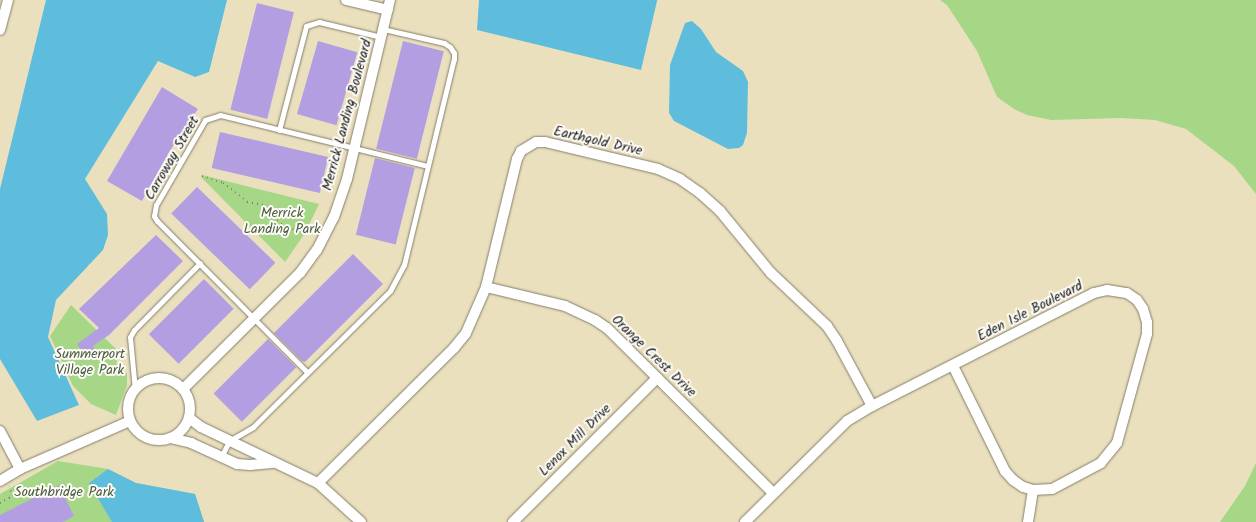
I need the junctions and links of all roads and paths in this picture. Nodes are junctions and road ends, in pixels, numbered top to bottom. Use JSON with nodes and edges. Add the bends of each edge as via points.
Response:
{"nodes":[{"id":1,"x":8,"y":0,"type":"edge"},
{"id":2,"x":346,"y":0,"type":"edge"},
{"id":3,"x":389,"y":5,"type":"edge"},
{"id":4,"x":1,"y":25,"type":"edge"},
{"id":5,"x":383,"y":33,"type":"junction"},
{"id":6,"x":279,"y":130,"type":"junction"},
{"id":7,"x":354,"y":148,"type":"junction"},
{"id":8,"x":428,"y":166,"type":"junction"},
{"id":9,"x":202,"y":176,"type":"dead end"},
{"id":10,"x":307,"y":234,"type":"dead end"},
{"id":11,"x":200,"y":263,"type":"junction"},
{"id":12,"x":486,"y":287,"type":"junction"},
{"id":13,"x":254,"y":318,"type":"junction"},
{"id":14,"x":953,"y":366,"type":"junction"},
{"id":15,"x":308,"y":372,"type":"junction"},
{"id":16,"x":657,"y":378,"type":"junction"},
{"id":17,"x":183,"y":389,"type":"junction"},
{"id":18,"x":135,"y":390,"type":"junction"},
{"id":19,"x":872,"y":406,"type":"junction"},
{"id":20,"x":189,"y":418,"type":"junction"},
{"id":21,"x":130,"y":421,"type":"junction"},
{"id":22,"x":0,"y":431,"type":"edge"},
{"id":23,"x":170,"y":438,"type":"junction"},
{"id":24,"x":229,"y":441,"type":"junction"},
{"id":25,"x":221,"y":457,"type":"junction"},
{"id":26,"x":275,"y":463,"type":"junction"},
{"id":27,"x":20,"y":469,"type":"junction"},
{"id":28,"x":0,"y":480,"type":"edge"},
{"id":29,"x":318,"y":483,"type":"junction"},
{"id":30,"x":1033,"y":490,"type":"junction"},
{"id":31,"x":773,"y":494,"type":"junction"},
{"id":32,"x":13,"y":496,"type":"dead end"},
{"id":33,"x":0,"y":503,"type":"edge"},
{"id":34,"x":361,"y":522,"type":"edge"},
{"id":35,"x":513,"y":522,"type":"edge"},
{"id":36,"x":746,"y":522,"type":"edge"},
{"id":37,"x":1028,"y":522,"type":"edge"}],
"edges":[{"from":1,"to":4,"type":"street"},
{"from":2,"to":3,"type":"street"},
{"from":3,"to":5,"type":"street","name":"Merrick Landing Boulevard"},
{"from":5,"to":6,"type":"lane","via":[[319,22],[306,26]]},
{"from":5,"to":7,"type":"street","name":"Merrick Landing Boulevard"},
{"from":5,"to":8,"type":"lane","via":[[444,43],[454,53]]},
{"from":6,"to":7,"type":"lane","name":"Carroway Street"},
{"from":6,"to":11,"type":"lane","name":"Carroway Street","via":[[220,115],[205,120],[154,211],[156,221]]},
{"from":7,"to":8,"type":"lane","name":"Carroway Street"},
{"from":7,"to":13,"type":"street","name":"Merrick Landing Boulevard","via":[[334,217],[317,250],[300,273]]},
{"from":8,"to":15,"type":"lane","via":[[397,282]]},
{"from":9,"to":10,"type":"path","via":[[223,183],[247,202],[264,205],[283,226]]},
{"from":11,"to":13,"type":"lane","name":"Carroway Street"},
{"from":11,"to":18,"type":"lane","via":[[130,337]]},
{"from":12,"to":16,"type":"street","name":"Orange Crest Drive","via":[[566,306],[595,320]]},
{"from":12,"to":19,"type":"street","name":"Earthgold Drive","via":[[518,160],[527,146],[546,142],[658,169],[687,184],[720,211],[771,273],[826,326]]},
{"from":12,"to":29,"type":"street","name":"Earthgold Drive","via":[[474,320],[454,348]]},
{"from":13,"to":15,"type":"lane","name":"Carroway Street"},
{"from":13,"to":17,"type":"street","name":"Merrick Landing Boulevard"},
{"from":14,"to":19,"type":"street","name":"Eden Isle Boulevard"},
{"from":14,"to":30,"type":"street","via":[[1005,470],[1023,488]]},
{"from":14,"to":30,"type":"street","name":"Eden Isle Boulevard","via":[[1094,293],[1107,290],[1127,293],[1143,308],[1147,334],[1117,443],[1101,463],[1052,489]]},
{"from":15,"to":24,"type":"lane","via":[[253,428]]},
{"from":16,"to":31,"type":"street","name":"Orange Crest Drive"},
{"from":16,"to":35,"type":"street","name":"Lenox Mill Drive"},
{"from":17,"to":18,"type":"street","via":[[174,382],[159,378],[143,382]]},
{"from":17,"to":20,"type":"street","via":[[190,408]]},
{"from":18,"to":21,"type":"street","via":[[128,405]]},
{"from":19,"to":31,"type":"street","name":"Eden Isle Boulevard","via":[[847,421]]},
{"from":20,"to":23,"type":"street","via":[[182,430]]},
{"from":20,"to":24,"type":"street","via":[[201,428]]},
{"from":21,"to":23,"type":"street","via":[[147,438]]},
{"from":21,"to":27,"type":"street"},
{"from":22,"to":27,"type":"street"},
{"from":23,"to":25,"type":"street","via":[[191,443]]},
{"from":24,"to":25,"type":"lane"},
{"from":24,"to":26,"type":"street"},
{"from":25,"to":26,"type":"street","via":[[237,464]]},
{"from":26,"to":29,"type":"street"},
{"from":27,"to":28,"type":"street"},
{"from":29,"to":34,"type":"street"},
{"from":30,"to":37,"type":"street"},
{"from":31,"to":36,"type":"street","name":"Eden Isle Boulevard"},
{"from":32,"to":33,"type":"path"}]}
